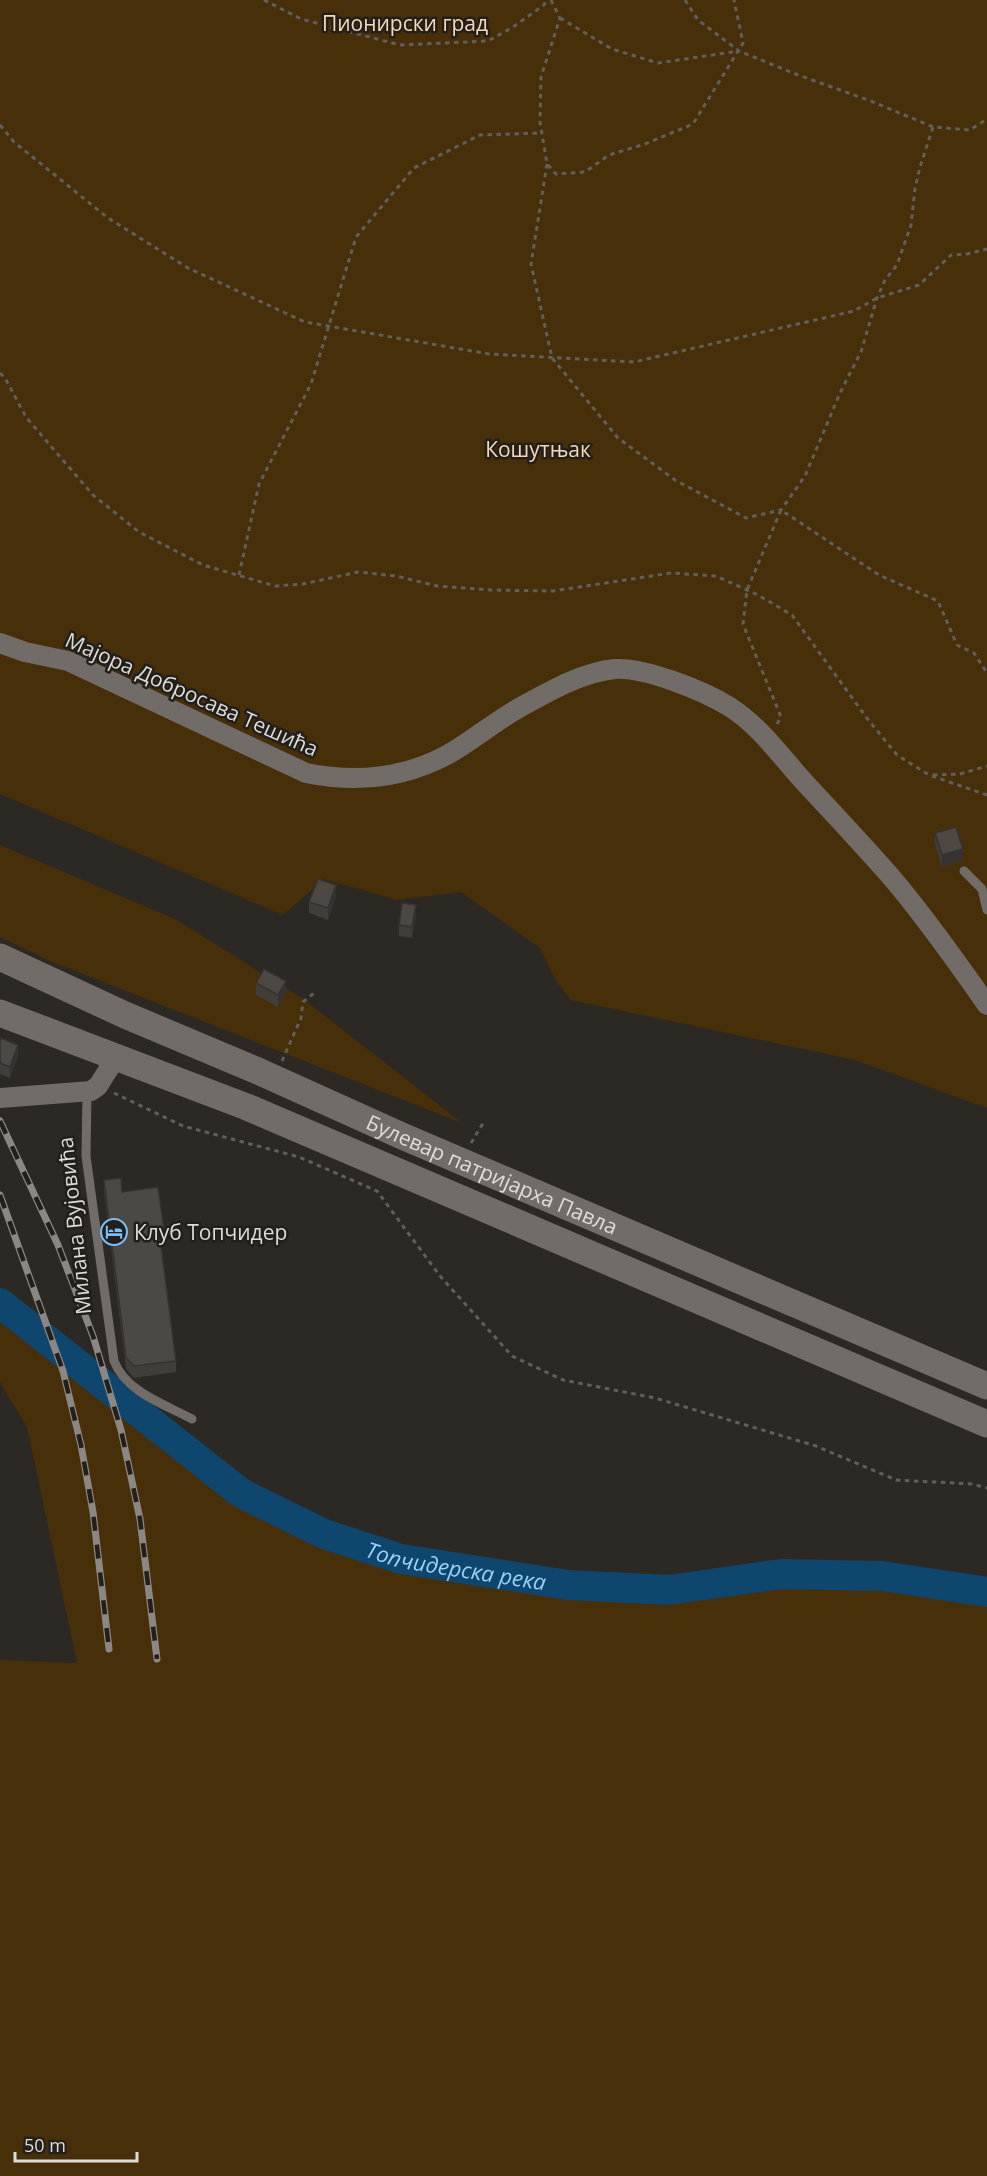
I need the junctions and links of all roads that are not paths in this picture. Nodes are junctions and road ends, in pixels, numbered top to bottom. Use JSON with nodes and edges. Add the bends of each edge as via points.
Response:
{"nodes":[{"id":1,"x":0,"y":644,"type":"edge"},
{"id":2,"x":964,"y":871,"type":"dead end"},
{"id":3,"x":987,"y":910,"type":"edge"},
{"id":4,"x":0,"y":957,"type":"edge"},
{"id":5,"x":987,"y":1005,"type":"edge"},
{"id":6,"x":0,"y":1013,"type":"edge"},
{"id":7,"x":116,"y":1059,"type":"junction"},
{"id":8,"x":92,"y":1089,"type":"junction"},
{"id":9,"x":0,"y":1098,"type":"edge"},
{"id":10,"x":987,"y":1386,"type":"edge"},
{"id":11,"x":192,"y":1419,"type":"dead end"},
{"id":12,"x":987,"y":1424,"type":"edge"}],
"edges":[{"from":1,"to":5,"type":"street","name":"Мајора Добросава Тешића","via":[[68,661],[306,772],[331,778],[390,777],[417,768],[446,756],[518,708],[590,674],[617,669],[671,680],[731,708],[768,739],[893,879]]},
{"from":2,"to":3,"type":"lane","via":[[982,889]]},
{"from":4,"to":10,"type":"main road","name":"Булевар патријарха Павла","via":[[402,1136]]},
{"from":6,"to":7,"type":"main road","name":"Булевар патријарха Павла"},
{"from":7,"to":8,"type":"street"},
{"from":7,"to":12,"type":"main road","name":"Булевар патријарха Павла","via":[[247,1107]]},
{"from":8,"to":9,"type":"street"},
{"from":8,"to":11,"type":"lane","name":"Милана Вујовића","via":[[86,1156],[117,1371],[129,1385]]}]}
